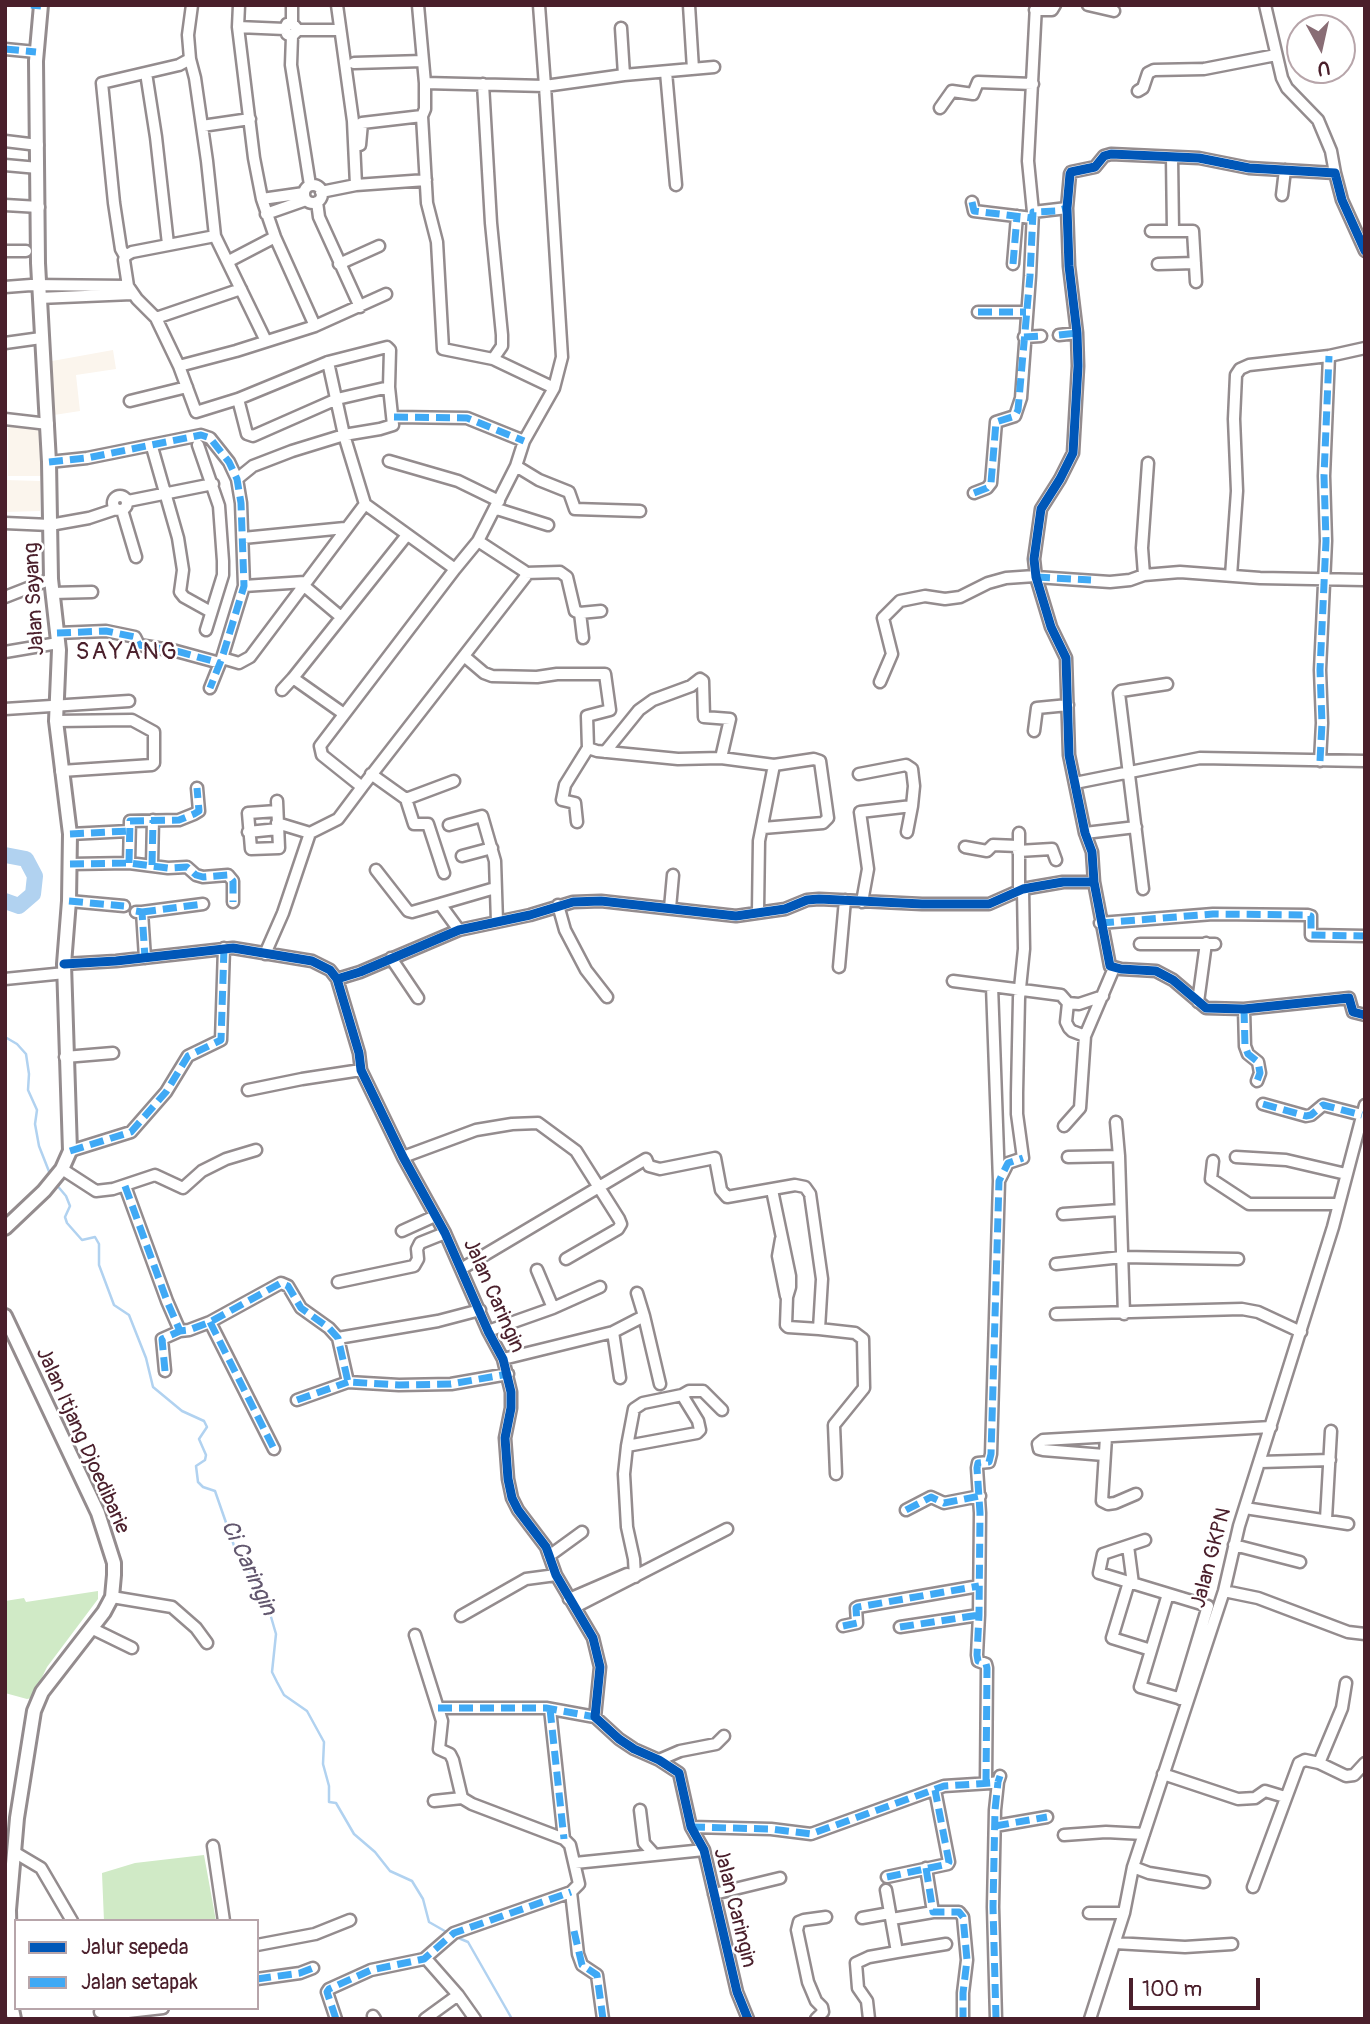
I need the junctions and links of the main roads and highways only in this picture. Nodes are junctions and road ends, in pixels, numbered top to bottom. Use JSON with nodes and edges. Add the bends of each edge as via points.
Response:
{"nodes":[{"id":1,"x":41,"y":6,"type":"edge"},
{"id":2,"x":5,"y":1228,"type":"edge"},
{"id":3,"x":5,"y":1316,"type":"edge"},
{"id":4,"x":11,"y":1848,"type":"edge"},
{"id":5,"x":8,"y":2004,"type":"edge"},
{"id":6,"x":14,"y":2019,"type":"edge"}],
"edges":[{"from":1,"to":2,"type":"main road","name":"Jalan Sayang","via":[[36,52],[39,292],[53,523],[56,721],[69,834],[65,968],[69,1151],[56,1176]]},
{"from":3,"to":4,"type":"main road","name":"Jalan Itjang Djoedibarie","via":[[98,1513],[114,1563],[112,1597],[42,1692],[34,1711]]},
{"from":4,"to":5,"type":"main road"},
{"from":5,"to":6,"type":"main road"}]}
